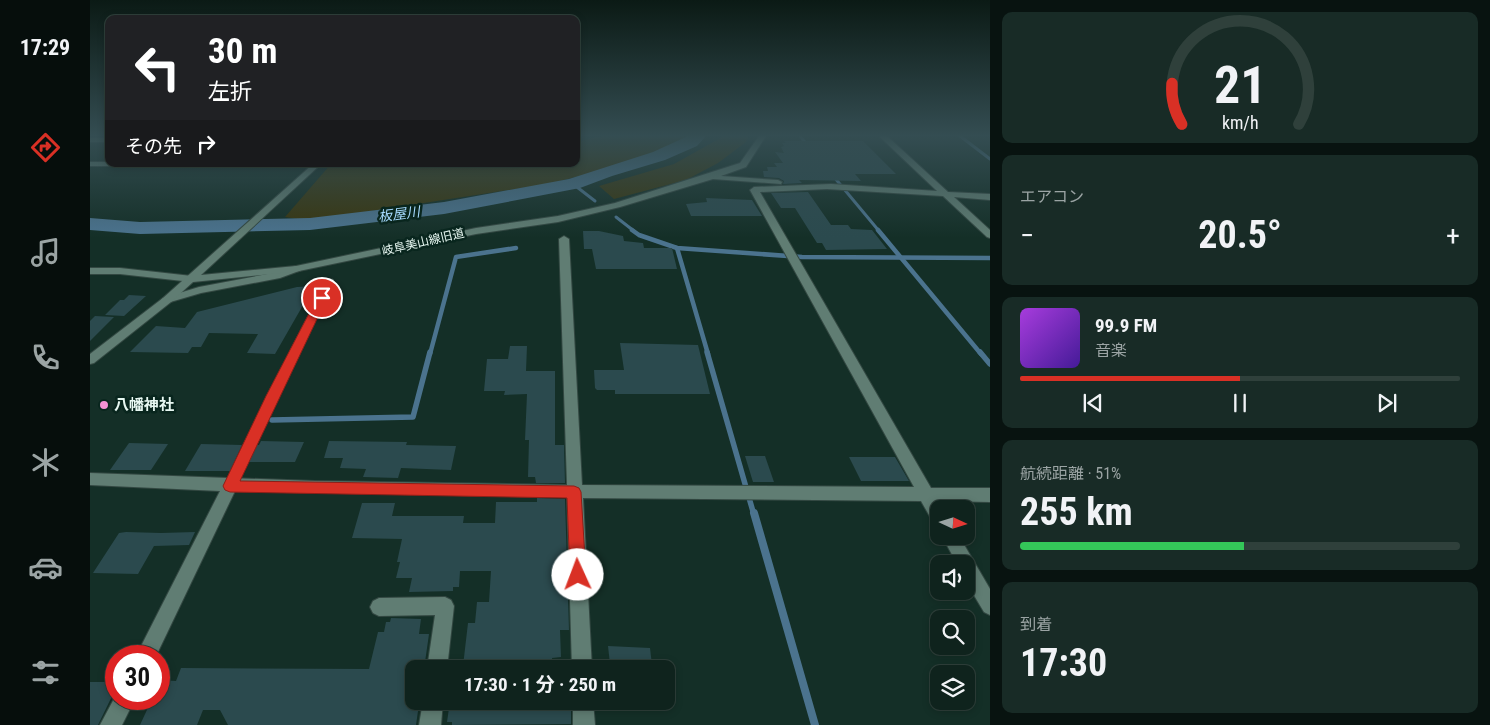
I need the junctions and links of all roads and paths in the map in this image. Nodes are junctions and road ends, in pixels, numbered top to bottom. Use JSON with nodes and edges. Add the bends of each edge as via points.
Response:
{"nodes":[{"id":1,"x":312,"y":170,"type":"edge"},
{"id":2,"x":730,"y":170,"type":"edge"},
{"id":3,"x":918,"y":170,"type":"edge"},
{"id":4,"x":710,"y":177,"type":"junction"},
{"id":5,"x":831,"y":186,"type":"junction"},
{"id":6,"x":944,"y":194,"type":"junction"},
{"id":7,"x":990,"y":197,"type":"edge"},
{"id":8,"x":990,"y":235,"type":"edge"},
{"id":9,"x":564,"y":239,"type":"dead end"},
{"id":10,"x":90,"y":270,"type":"edge"},
{"id":11,"x":296,"y":270,"type":"junction"},
{"id":12,"x":192,"y":279,"type":"junction"},
{"id":13,"x":330,"y":281,"type":"dead end"},
{"id":14,"x":168,"y":300,"type":"junction"},
{"id":15,"x":90,"y":360,"type":"edge"},
{"id":16,"x":90,"y":479,"type":"edge"},
{"id":17,"x":230,"y":486,"type":"junction"},
{"id":18,"x":574,"y":492,"type":"junction"},
{"id":19,"x":926,"y":494,"type":"junction"},
{"id":20,"x":990,"y":495,"type":"edge"},
{"id":21,"x":930,"y":501,"type":"edge"},
{"id":22,"x":975,"y":580,"type":"edge"},
{"id":23,"x":990,"y":606,"type":"edge"},
{"id":24,"x":379,"y":607,"type":"dead end"},
{"id":25,"x":151,"y":645,"type":"edge"},
{"id":26,"x":438,"y":660,"type":"edge"},
{"id":27,"x":582,"y":660,"type":"edge"},
{"id":28,"x":119,"y":710,"type":"edge"},
{"id":29,"x":432,"y":710,"type":"edge"},
{"id":30,"x":583,"y":710,"type":"edge"},
{"id":31,"x":112,"y":725,"type":"edge"},
{"id":32,"x":430,"y":725,"type":"edge"},
{"id":33,"x":584,"y":725,"type":"edge"}],
"edges":[{"from":1,"to":12,"type":"street"},
{"from":2,"to":4,"type":"street","name":"岐阜美山線旧道"},
{"from":3,"to":6,"type":"street"},
{"from":4,"to":5,"type":"street"},
{"from":4,"to":11,"type":"street","name":"岐阜美山線旧道","via":[[558,220],[476,231]]},
{"from":5,"to":6,"type":"street"},
{"from":5,"to":19,"type":"street","via":[[754,190]]},
{"from":6,"to":7,"type":"street"},
{"from":6,"to":8,"type":"street"},
{"from":9,"to":18,"type":"street"},
{"from":10,"to":12,"type":"street","name":"岐阜美山線旧道"},
{"from":11,"to":12,"type":"street","name":"岐阜美山線旧道"},
{"from":11,"to":14,"type":"street","via":[[199,290]]},
{"from":12,"to":14,"type":"street"},
{"from":13,"to":17,"type":"lane"},
{"from":14,"to":15,"type":"street"},
{"from":16,"to":17,"type":"street"},
{"from":17,"to":18,"type":"street"},
{"from":17,"to":25,"type":"street"},
{"from":18,"to":19,"type":"street"},
{"from":18,"to":27,"type":"street"},
{"from":19,"to":20,"type":"street"},
{"from":19,"to":21,"type":"street"},
{"from":22,"to":23,"type":"street"},
{"from":24,"to":26,"type":"street","via":[[445,606]]},
{"from":28,"to":31,"type":"street"},
{"from":29,"to":32,"type":"street"},
{"from":30,"to":33,"type":"street"}]}
